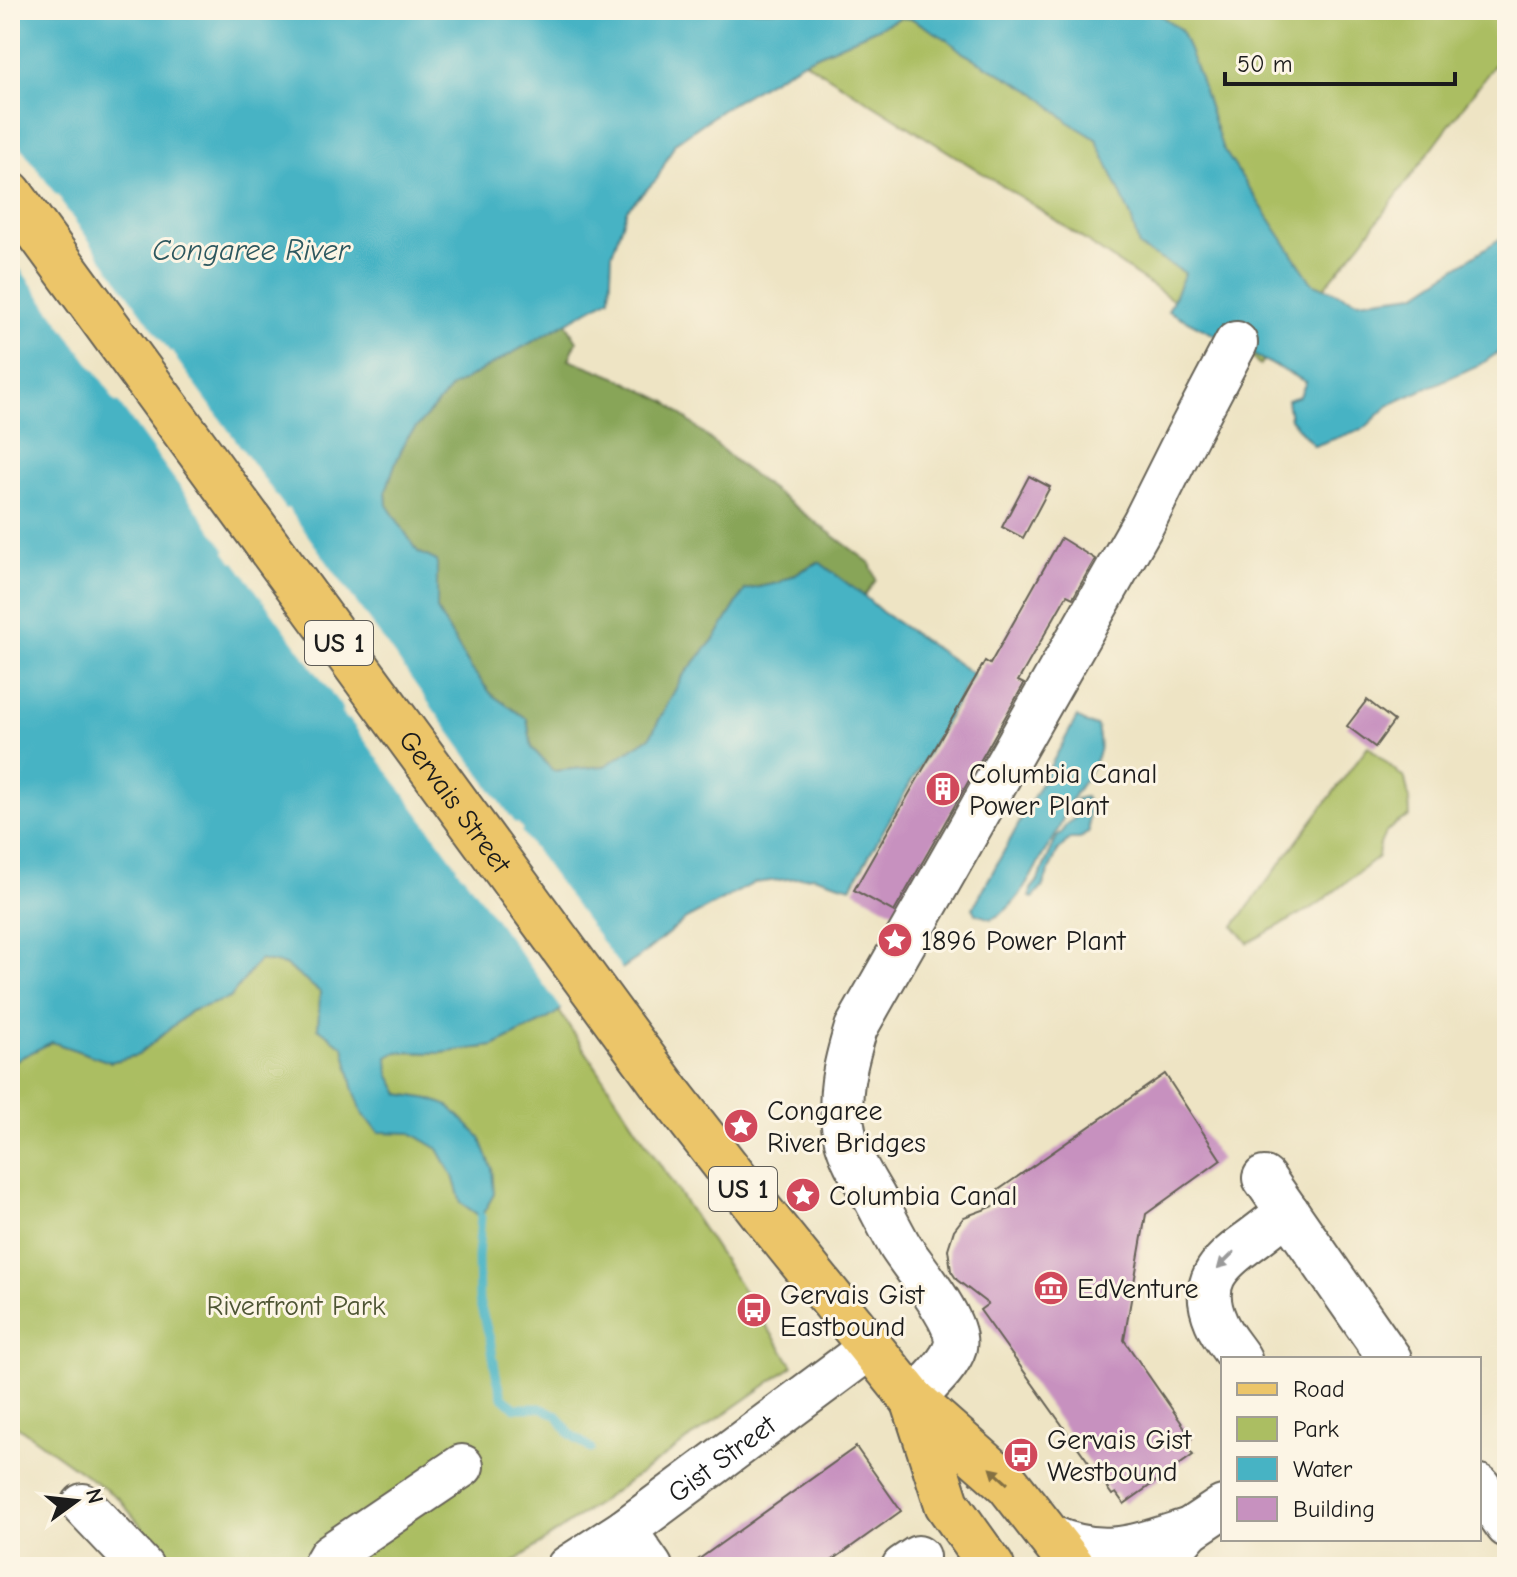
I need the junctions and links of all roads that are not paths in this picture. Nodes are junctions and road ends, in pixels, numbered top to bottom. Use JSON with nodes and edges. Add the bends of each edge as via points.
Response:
{"nodes":[{"id":1,"x":10,"y":193,"type":"edge"},
{"id":2,"x":1236,"y":343,"type":"dead end"},
{"id":3,"x":1264,"y":1178,"type":"dead end"},
{"id":4,"x":1288,"y":1212,"type":"junction"},
{"id":5,"x":871,"y":1347,"type":"junction"},
{"id":6,"x":1239,"y":1357,"type":"edge"},
{"id":7,"x":1389,"y":1357,"type":"edge"},
{"id":8,"x":913,"y":1400,"type":"junction"},
{"id":9,"x":462,"y":1466,"type":"dead end"},
{"id":10,"x":1481,"y":1489,"type":"edge"},
{"id":11,"x":83,"y":1505,"type":"dead end"},
{"id":12,"x":1207,"y":1518,"type":"edge"},
{"id":13,"x":1507,"y":1526,"type":"edge"},
{"id":14,"x":625,"y":1530,"type":"junction"},
{"id":15,"x":1061,"y":1551,"type":"edge"},
{"id":16,"x":142,"y":1567,"type":"edge"},
{"id":17,"x":323,"y":1567,"type":"edge"},
{"id":18,"x":568,"y":1567,"type":"edge"},
{"id":19,"x":651,"y":1567,"type":"edge"},
{"id":20,"x":992,"y":1567,"type":"edge"},
{"id":21,"x":1159,"y":1567,"type":"edge"}],
"edges":[{"from":1,"to":5,"type":"main road","name":"Gervais Street","number":"US 1","via":[[669,1093]]},
{"from":2,"to":8,"type":"street","via":[[1144,522],[856,1028],[840,1092],[845,1136],[900,1246],[946,1314],[956,1344]]},
{"from":3,"to":4,"type":"street"},
{"from":4,"to":6,"type":"street","one_way":true,"via":[[1225,1259],[1213,1277],[1212,1312]]},
{"from":4,"to":7,"type":"street"},
{"from":5,"to":8,"type":"main road","name":"Gervais Street","number":"US 1"},
{"from":5,"to":14,"type":"street","name":"Gist Street"},
{"from":15,"to":8,"type":"main road","name":"Gervais Street","number":"US 1","one_way":true,"via":[[1008,1484]]},
{"from":8,"to":20,"type":"main road","name":"Gervais Street","via":[[947,1504]]},
{"from":9,"to":17,"type":"street","via":[[330,1555]]},
{"from":10,"to":13,"type":"street"},
{"from":11,"to":16,"type":"street"},
{"from":12,"to":15,"type":"street","via":[[1139,1545],[1110,1549],[1066,1544]]},
{"from":12,"to":21,"type":"street"},
{"from":14,"to":18,"type":"street","name":"Gist Street"},
{"from":14,"to":19,"type":"street"}]}
